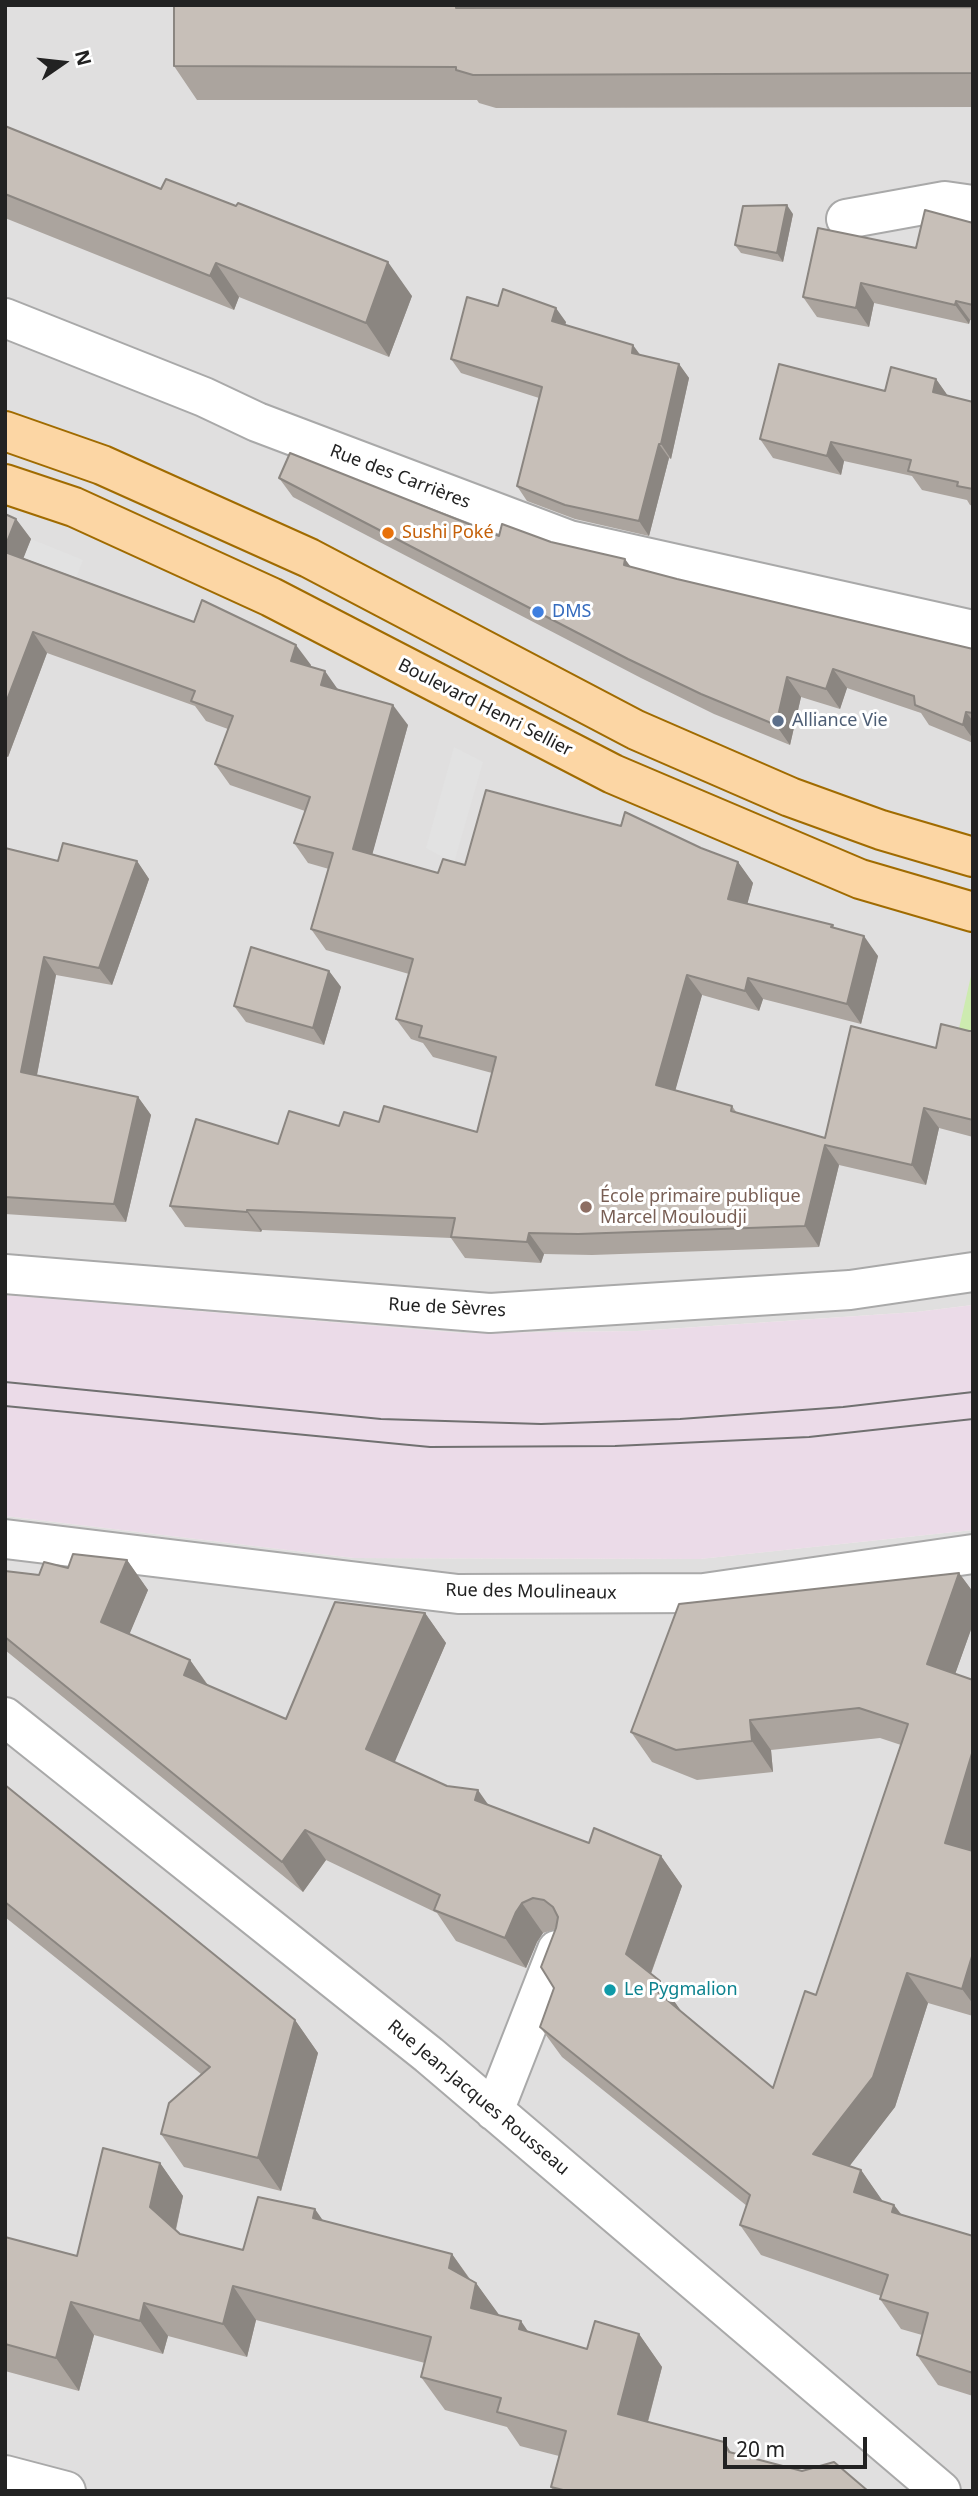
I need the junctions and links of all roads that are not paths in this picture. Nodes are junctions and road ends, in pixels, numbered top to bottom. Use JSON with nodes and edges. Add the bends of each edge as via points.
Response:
{"nodes":[{"id":1,"x":973,"y":205,"type":"edge"},
{"id":2,"x":846,"y":219,"type":"dead end"},
{"id":3,"x":5,"y":318,"type":"edge"},
{"id":4,"x":5,"y":431,"type":"edge"},
{"id":5,"x":5,"y":484,"type":"edge"},
{"id":6,"x":973,"y":630,"type":"edge"},
{"id":7,"x":973,"y":857,"type":"edge"},
{"id":8,"x":973,"y":912,"type":"edge"},
{"id":9,"x":973,"y":1272,"type":"edge"},
{"id":10,"x":5,"y":1274,"type":"edge"},
{"id":11,"x":5,"y":1539,"type":"edge"},
{"id":12,"x":973,"y":1553,"type":"edge"},
{"id":13,"x":5,"y":1717,"type":"edge"},
{"id":14,"x":557,"y":1950,"type":"edge"},
{"id":15,"x":494,"y":2111,"type":"junction"},
{"id":16,"x":5,"y":2475,"type":"edge"},
{"id":17,"x":66,"y":2491,"type":"edge"},
{"id":18,"x":941,"y":2491,"type":"edge"}],
"edges":[{"from":1,"to":2,"type":"street","via":[[945,201]]},
{"from":3,"to":6,"type":"street","name":"Rue des Carrières","via":[[257,422],[569,540]]},
{"from":4,"to":7,"type":"main road","via":[[102,465],[309,558],[636,730],[790,797]]},
{"from":5,"to":8,"type":"main road","name":"Boulevard Henri Sellier","via":[[74,507],[271,597],[613,774],[860,879]]},
{"from":9,"to":10,"type":"street","name":"Rue de Sèvres","via":[[850,1290],[490,1313]]},
{"from":11,"to":12,"type":"street","name":"Rue des Moulineaux","via":[[458,1594],[704,1593]]},
{"from":13,"to":15,"type":"street","name":"Rue Jean-Jacques Rousseau"},
{"from":14,"to":15,"type":"street"},
{"from":15,"to":18,"type":"street","name":"Rue Jean-Jacques Rousseau"},
{"from":16,"to":17,"type":"street"}]}
